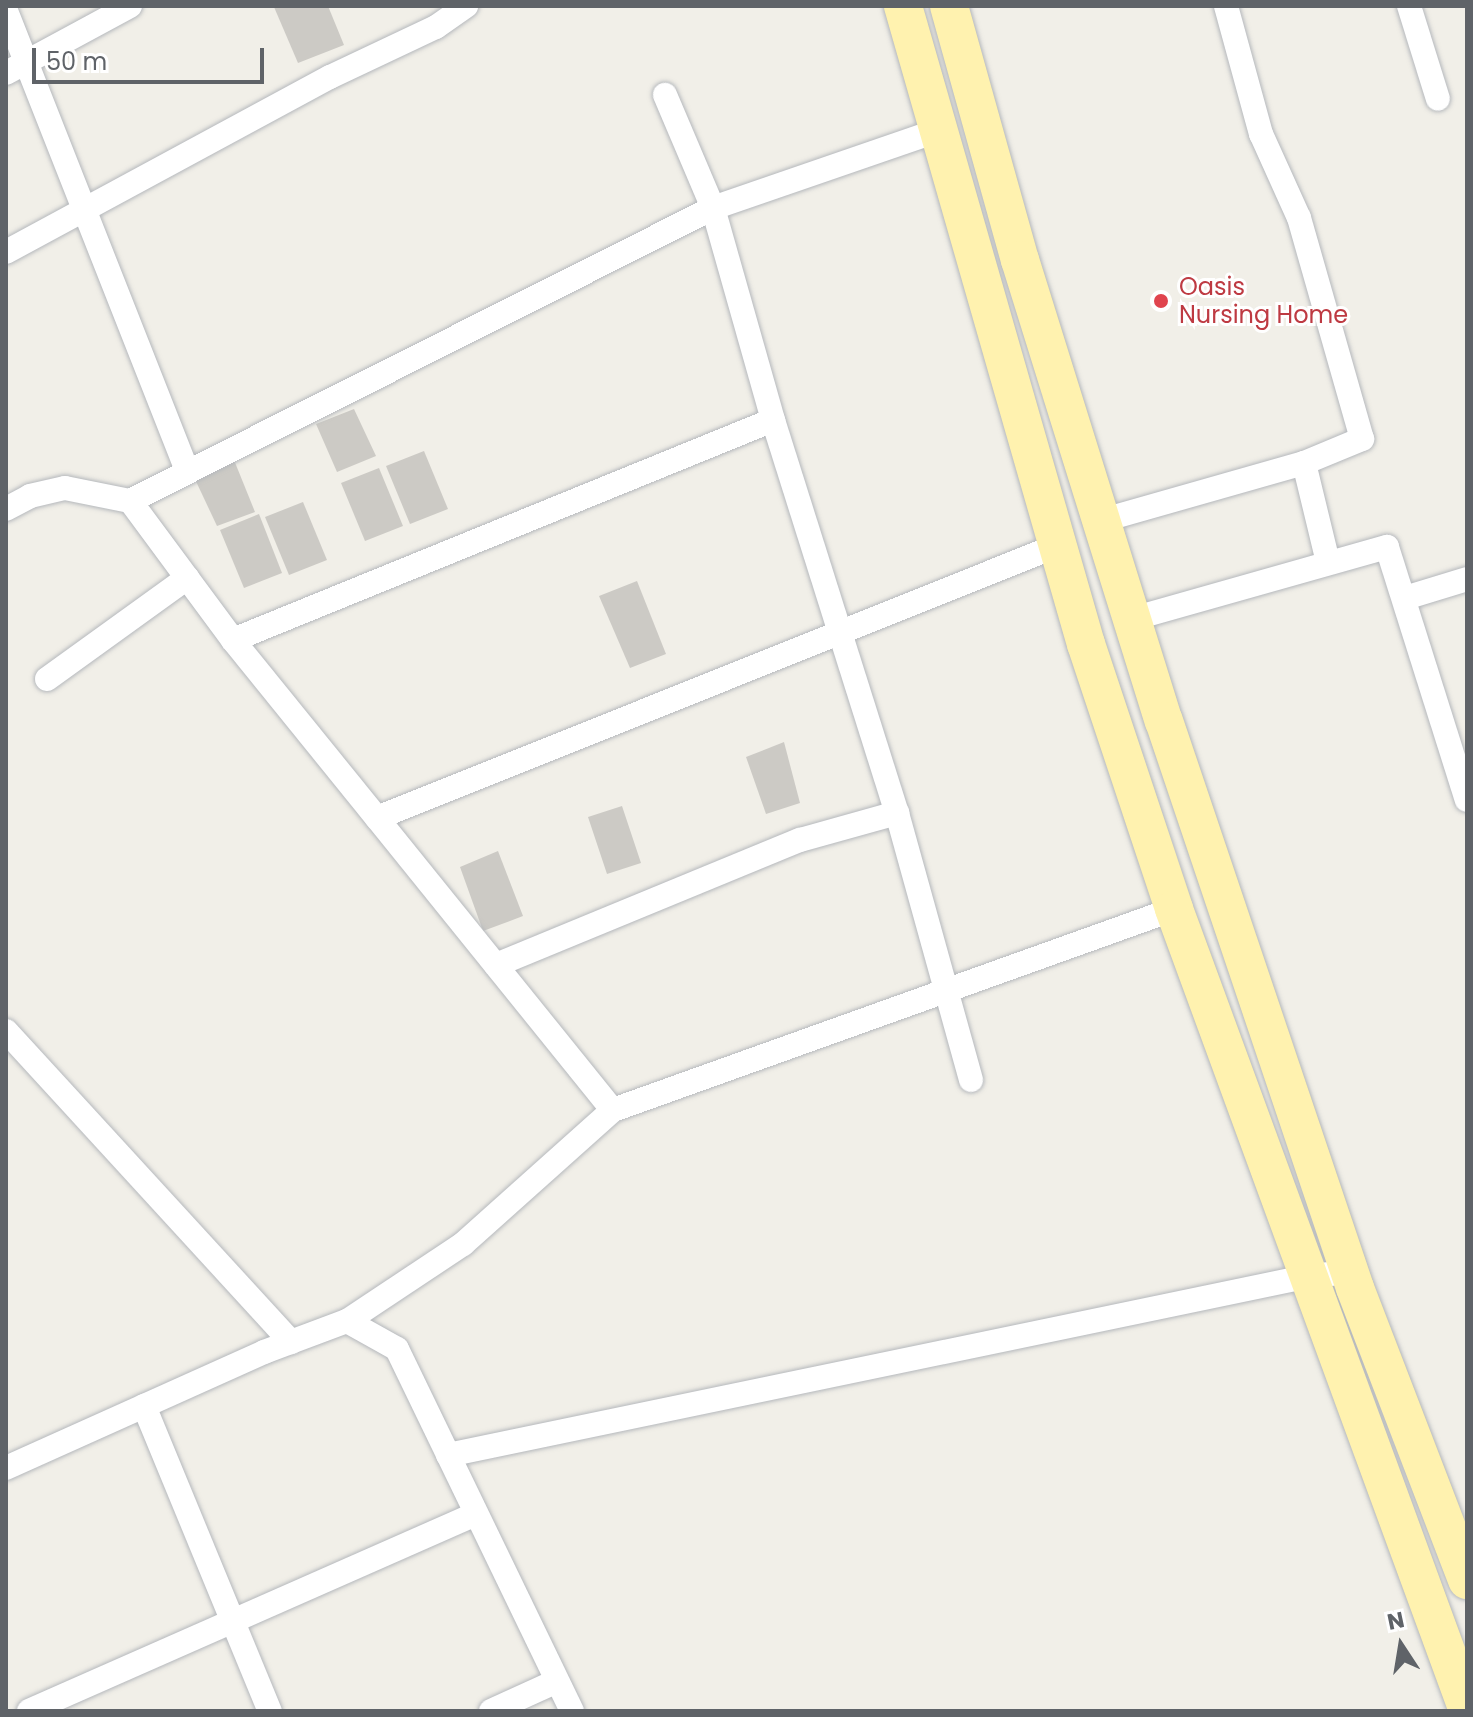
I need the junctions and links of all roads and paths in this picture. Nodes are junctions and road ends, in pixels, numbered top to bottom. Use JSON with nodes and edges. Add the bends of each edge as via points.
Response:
{"nodes":[{"id":1,"x":130,"y":6,"type":"edge"},
{"id":2,"x":466,"y":6,"type":"edge"},
{"id":3,"x":903,"y":6,"type":"edge"},
{"id":4,"x":949,"y":6,"type":"edge"},
{"id":5,"x":1226,"y":6,"type":"edge"},
{"id":6,"x":1409,"y":6,"type":"edge"},
{"id":7,"x":6,"y":11,"type":"edge"},
{"id":8,"x":17,"y":68,"type":"edge"},
{"id":9,"x":665,"y":95,"type":"dead end"},
{"id":10,"x":1438,"y":99,"type":"dead end"},
{"id":11,"x":940,"y":130,"type":"junction"},
{"id":12,"x":713,"y":208,"type":"junction"},
{"id":13,"x":85,"y":209,"type":"junction"},
{"id":14,"x":6,"y":252,"type":"edge"},
{"id":15,"x":773,"y":420,"type":"junction"},
{"id":16,"x":184,"y":463,"type":"dead end"},
{"id":17,"x":1304,"y":463,"type":"junction"},
{"id":18,"x":130,"y":501,"type":"junction"},
{"id":19,"x":6,"y":509,"type":"edge"},
{"id":20,"x":1100,"y":521,"type":"junction"},
{"id":21,"x":1056,"y":546,"type":"junction"},
{"id":22,"x":1328,"y":562,"type":"junction"},
{"id":23,"x":187,"y":578,"type":"junction"},
{"id":24,"x":1467,"y":579,"type":"edge"},
{"id":25,"x":1405,"y":598,"type":"junction"},
{"id":26,"x":1132,"y":619,"type":"junction"},
{"id":27,"x":839,"y":635,"type":"junction"},
{"id":28,"x":233,"y":640,"type":"junction"},
{"id":29,"x":47,"y":679,"type":"dead end"},
{"id":30,"x":1462,"y":767,"type":"edge"},
{"id":31,"x":1467,"y":800,"type":"edge"},
{"id":32,"x":897,"y":813,"type":"junction"},
{"id":33,"x":377,"y":818,"type":"junction"},
{"id":34,"x":1174,"y":909,"type":"junction"},
{"id":35,"x":496,"y":965,"type":"junction"},
{"id":36,"x":944,"y":995,"type":"junction"},
{"id":37,"x":6,"y":1031,"type":"edge"},
{"id":38,"x":971,"y":1080,"type":"dead end"},
{"id":39,"x":613,"y":1110,"type":"junction"},
{"id":40,"x":1350,"y":1272,"type":"junction"},
{"id":41,"x":1310,"y":1276,"type":"junction"},
{"id":42,"x":347,"y":1321,"type":"junction"},
{"id":43,"x":291,"y":1342,"type":"junction"},
{"id":44,"x":144,"y":1406,"type":"junction"},
{"id":45,"x":448,"y":1455,"type":"junction"},
{"id":46,"x":6,"y":1468,"type":"edge"},
{"id":47,"x":476,"y":1514,"type":"junction"},
{"id":48,"x":1467,"y":1580,"type":"edge"},
{"id":49,"x":231,"y":1621,"type":"junction"},
{"id":50,"x":557,"y":1681,"type":"junction"},
{"id":51,"x":1467,"y":1708,"type":"edge"},
{"id":52,"x":29,"y":1711,"type":"edge"},
{"id":53,"x":270,"y":1711,"type":"edge"},
{"id":54,"x":491,"y":1711,"type":"edge"},
{"id":55,"x":572,"y":1711,"type":"edge"}],
"edges":[{"from":1,"to":8,"type":"street"},
{"from":2,"to":13,"type":"street","via":[[436,27],[330,77]]},
{"from":3,"to":11,"type":"main road"},
{"from":4,"to":20,"type":"main road"},
{"from":5,"to":17,"type":"street","via":[[1261,134],[1299,218],[1362,439]]},
{"from":6,"to":10,"type":"street"},
{"from":7,"to":8,"type":"street"},
{"from":8,"to":13,"type":"street"},
{"from":9,"to":12,"type":"street"},
{"from":11,"to":12,"type":"street"},
{"from":11,"to":21,"type":"main road"},
{"from":12,"to":15,"type":"street"},
{"from":12,"to":18,"type":"street"},
{"from":13,"to":14,"type":"street"},
{"from":13,"to":16,"type":"street"},
{"from":15,"to":27,"type":"street"},
{"from":15,"to":28,"type":"street"},
{"from":17,"to":20,"type":"street"},
{"from":17,"to":22,"type":"street"},
{"from":18,"to":19,"type":"street","via":[[65,488],[30,496]]},
{"from":18,"to":23,"type":"street"},
{"from":20,"to":26,"type":"main road"},
{"from":21,"to":27,"type":"street"},
{"from":21,"to":34,"type":"main road"},
{"from":22,"to":25,"type":"street","via":[[1387,547]]},
{"from":22,"to":26,"type":"street"},
{"from":23,"to":28,"type":"street"},
{"from":23,"to":29,"type":"street"},
{"from":24,"to":25,"type":"street"},
{"from":25,"to":30,"type":"street"},
{"from":26,"to":40,"type":"main road"},
{"from":27,"to":32,"type":"street"},
{"from":27,"to":33,"type":"street"},
{"from":28,"to":33,"type":"street"},
{"from":30,"to":31,"type":"street"},
{"from":32,"to":35,"type":"street","via":[[800,840]]},
{"from":32,"to":36,"type":"street"},
{"from":33,"to":35,"type":"street"},
{"from":34,"to":36,"type":"street"},
{"from":34,"to":41,"type":"main road"},
{"from":35,"to":39,"type":"street"},
{"from":36,"to":38,"type":"street"},
{"from":36,"to":39,"type":"street"},
{"from":37,"to":43,"type":"street"},
{"from":39,"to":42,"type":"street","via":[[463,1244]]},
{"from":40,"to":41,"type":"street"},
{"from":40,"to":48,"type":"main road"},
{"from":41,"to":45,"type":"street"},
{"from":41,"to":51,"type":"main road"},
{"from":42,"to":43,"type":"street"},
{"from":42,"to":45,"type":"street","via":[[397,1349]]},
{"from":43,"to":44,"type":"street"},
{"from":44,"to":46,"type":"street"},
{"from":44,"to":49,"type":"street"},
{"from":45,"to":47,"type":"street"},
{"from":47,"to":49,"type":"street"},
{"from":47,"to":50,"type":"street"},
{"from":49,"to":52,"type":"street"},
{"from":49,"to":53,"type":"street"},
{"from":50,"to":54,"type":"street"},
{"from":50,"to":55,"type":"street"}]}
